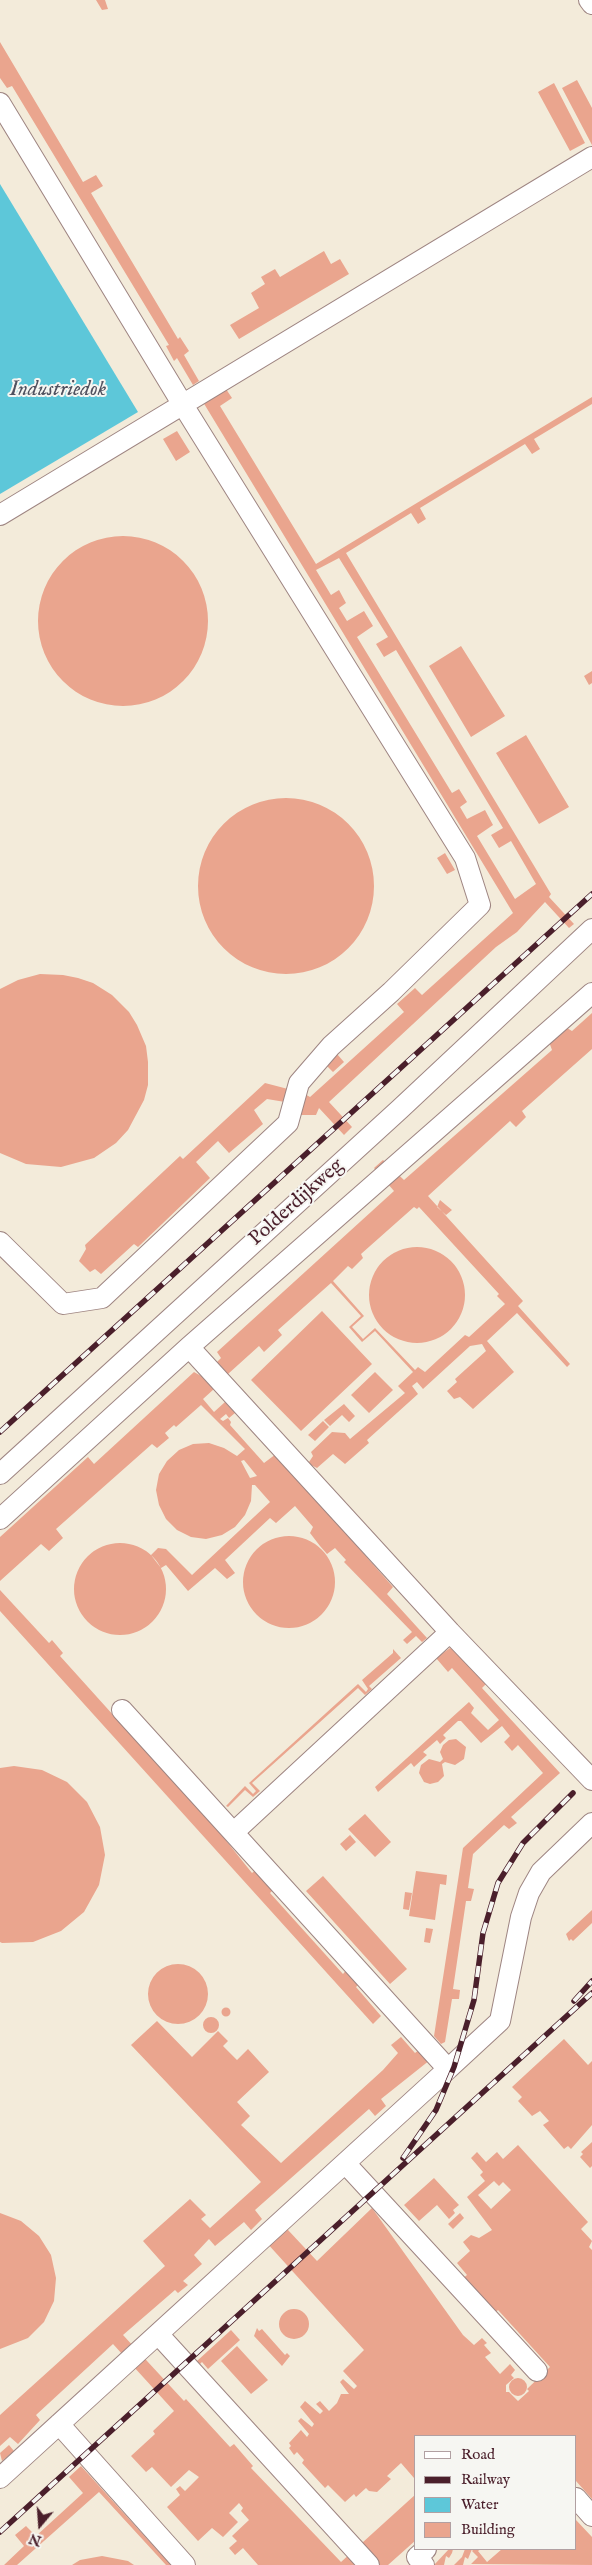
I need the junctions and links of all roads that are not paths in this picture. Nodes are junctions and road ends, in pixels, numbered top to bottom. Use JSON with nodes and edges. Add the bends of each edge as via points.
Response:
{"nodes":[{"id":1,"x":589,"y":0,"type":"edge"},
{"id":2,"x":592,"y":4,"type":"edge"},
{"id":3,"x":0,"y":103,"type":"edge"},
{"id":4,"x":592,"y":157,"type":"edge"},
{"id":5,"x":183,"y":405,"type":"junction"},
{"id":6,"x":0,"y":516,"type":"edge"},
{"id":7,"x":592,"y":929,"type":"edge"},
{"id":8,"x":592,"y":993,"type":"edge"},
{"id":9,"x":0,"y":1242,"type":"edge"},
{"id":10,"x":189,"y":1347,"type":"junction"},
{"id":11,"x":0,"y":1474,"type":"edge"},
{"id":12,"x":0,"y":1519,"type":"edge"},
{"id":13,"x":450,"y":1632,"type":"junction"},
{"id":14,"x":122,"y":1710,"type":"dead end"},
{"id":15,"x":592,"y":1780,"type":"edge"},
{"id":16,"x":592,"y":1824,"type":"edge"},
{"id":17,"x":234,"y":1832,"type":"junction"},
{"id":18,"x":448,"y":2069,"type":"junction"},
{"id":19,"x":345,"y":2163,"type":"junction"},
{"id":20,"x":158,"y":2334,"type":"junction"},
{"id":21,"x":537,"y":2371,"type":"dead end"},
{"id":22,"x":59,"y":2424,"type":"junction"},
{"id":23,"x":0,"y":2478,"type":"edge"},
{"id":24,"x":577,"y":2499,"type":"edge"},
{"id":25,"x":592,"y":2516,"type":"edge"},
{"id":26,"x":185,"y":2565,"type":"edge"},
{"id":27,"x":369,"y":2565,"type":"edge"}],
"edges":[{"from":1,"to":2,"type":"street"},
{"from":3,"to":5,"type":"street"},
{"from":4,"to":5,"type":"street"},
{"from":5,"to":6,"type":"street"},
{"from":5,"to":9,"type":"street","via":[[466,858],[480,905],[331,1046],[299,1083],[288,1123],[102,1298],[62,1304]]},
{"from":7,"to":11,"type":"street","name":"Polderdijkweg"},
{"from":8,"to":10,"type":"street"},
{"from":10,"to":12,"type":"street"},
{"from":10,"to":13,"type":"street"},
{"from":13,"to":15,"type":"street"},
{"from":13,"to":17,"type":"street"},
{"from":14,"to":17,"type":"street"},
{"from":16,"to":18,"type":"street","via":[[541,1872],[529,1892],[500,2021]]},
{"from":17,"to":18,"type":"street"},
{"from":18,"to":19,"type":"street"},
{"from":19,"to":20,"type":"street"},
{"from":19,"to":21,"type":"street"},
{"from":20,"to":22,"type":"street"},
{"from":20,"to":27,"type":"street"},
{"from":22,"to":23,"type":"street"},
{"from":22,"to":26,"type":"street"},
{"from":24,"to":25,"type":"street"}]}
